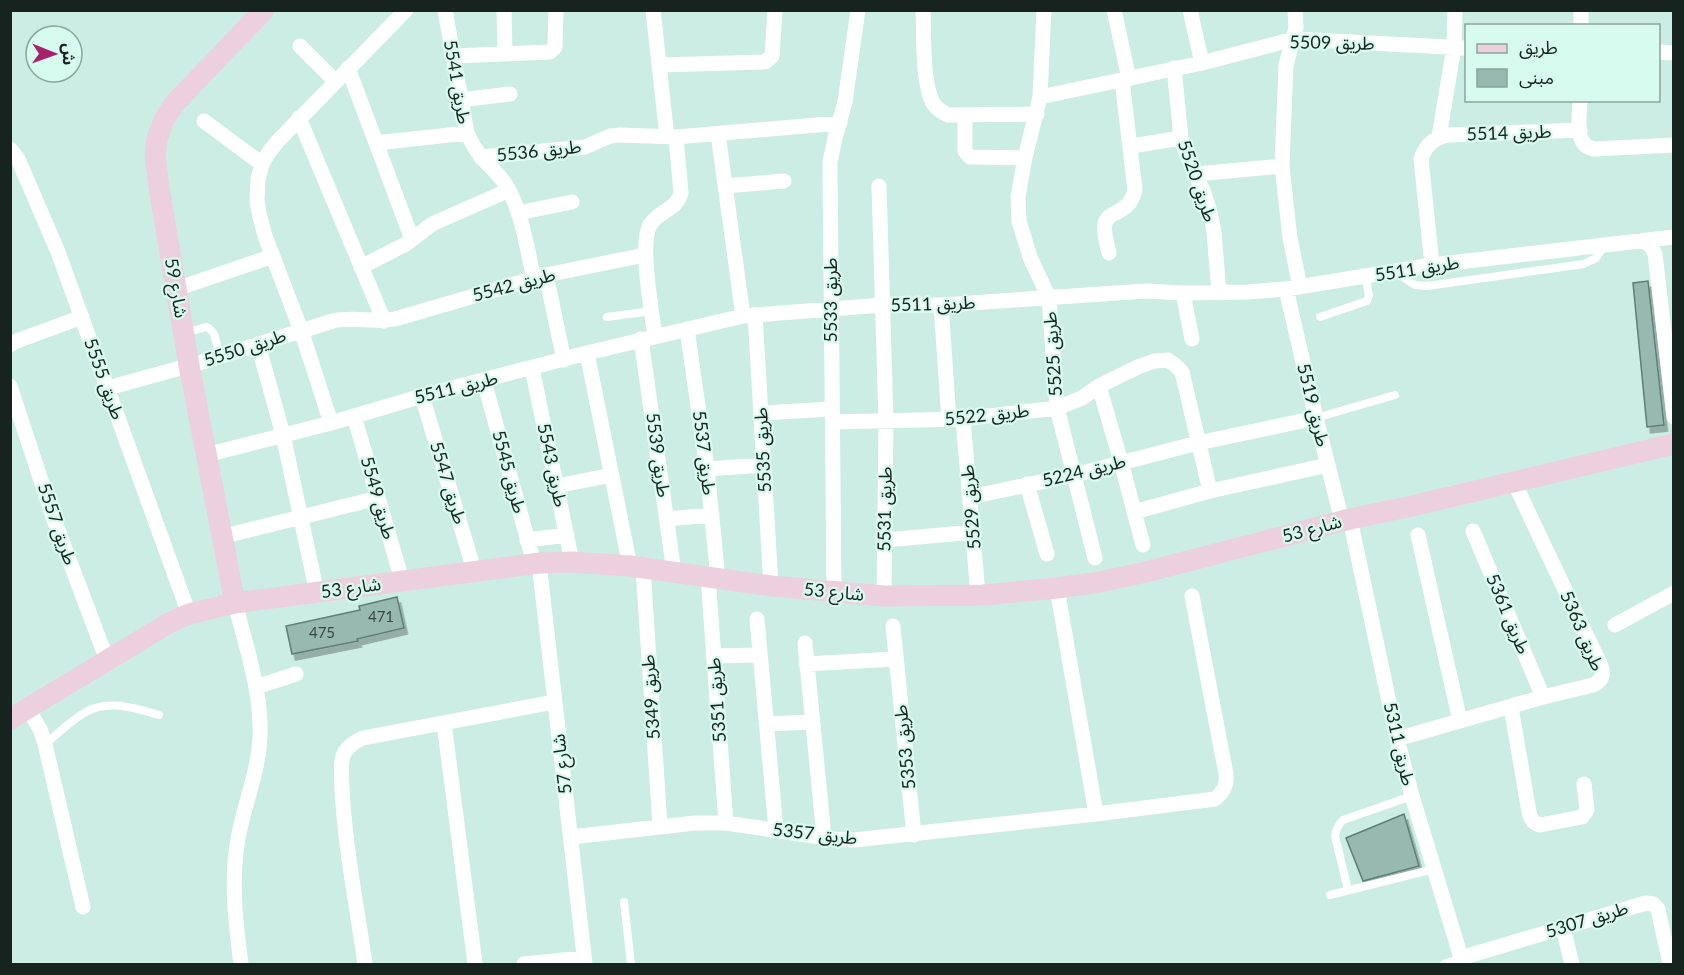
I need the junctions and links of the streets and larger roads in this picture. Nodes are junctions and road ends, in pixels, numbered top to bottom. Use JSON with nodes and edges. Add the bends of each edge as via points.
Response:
{"nodes":[{"id":1,"x":264,"y":10,"type":"edge"},
{"id":2,"x":406,"y":10,"type":"edge"},
{"id":3,"x":445,"y":10,"type":"edge"},
{"id":4,"x":504,"y":10,"type":"edge"},
{"id":5,"x":556,"y":10,"type":"edge"},
{"id":6,"x":653,"y":10,"type":"edge"},
{"id":7,"x":775,"y":10,"type":"edge"},
{"id":8,"x":858,"y":10,"type":"edge"},
{"id":9,"x":923,"y":10,"type":"edge"},
{"id":10,"x":1044,"y":10,"type":"edge"},
{"id":11,"x":1114,"y":10,"type":"edge"},
{"id":12,"x":1190,"y":10,"type":"edge"},
{"id":13,"x":1295,"y":10,"type":"edge"},
{"id":14,"x":1455,"y":10,"type":"edge"},
{"id":15,"x":1294,"y":39,"type":"junction"},
{"id":16,"x":300,"y":46,"type":"dead end"},
{"id":17,"x":1460,"y":48,"type":"edge"},
{"id":18,"x":505,"y":53,"type":"junction"},
{"id":19,"x":452,"y":56,"type":"junction"},
{"id":20,"x":1202,"y":63,"type":"junction"},
{"id":21,"x":659,"y":65,"type":"junction"},
{"id":22,"x":348,"y":68,"type":"junction"},
{"id":23,"x":1174,"y":69,"type":"junction"},
{"id":24,"x":1125,"y":80,"type":"junction"},
{"id":25,"x":335,"y":81,"type":"junction"},
{"id":26,"x":510,"y":94,"type":"dead end"},
{"id":27,"x":1040,"y":97,"type":"junction"},
{"id":28,"x":460,"y":100,"type":"junction"},
{"id":29,"x":1580,"y":102,"type":"edge"},
{"id":30,"x":965,"y":114,"type":"junction"},
{"id":31,"x":1037,"y":114,"type":"junction"},
{"id":32,"x":299,"y":118,"type":"junction"},
{"id":33,"x":204,"y":121,"type":"dead end"},
{"id":34,"x":840,"y":123,"type":"junction"},
{"id":35,"x":1580,"y":130,"type":"junction"},
{"id":36,"x":467,"y":133,"type":"junction"},
{"id":37,"x":718,"y":134,"type":"junction"},
{"id":38,"x":672,"y":137,"type":"junction"},
{"id":39,"x":1438,"y":137,"type":"junction"},
{"id":40,"x":1181,"y":138,"type":"junction"},
{"id":41,"x":376,"y":143,"type":"junction"},
{"id":42,"x":1131,"y":146,"type":"junction"},
{"id":43,"x":1674,"y":146,"type":"edge"},
{"id":44,"x":10,"y":149,"type":"edge"},
{"id":45,"x":481,"y":157,"type":"junction"},
{"id":46,"x":1025,"y":158,"type":"junction"},
{"id":47,"x":262,"y":164,"type":"junction"},
{"id":48,"x":1282,"y":166,"type":"junction"},
{"id":49,"x":1196,"y":174,"type":"junction"},
{"id":50,"x":784,"y":182,"type":"dead end"},
{"id":51,"x":725,"y":186,"type":"junction"},
{"id":52,"x":879,"y":186,"type":"dead end"},
{"id":53,"x":509,"y":190,"type":"junction"},
{"id":54,"x":572,"y":202,"type":"dead end"},
{"id":55,"x":518,"y":213,"type":"junction"},
{"id":56,"x":1674,"y":237,"type":"edge"},
{"id":57,"x":412,"y":239,"type":"junction"},
{"id":58,"x":1651,"y":240,"type":"junction"},
{"id":59,"x":1109,"y":253,"type":"dead end"},
{"id":60,"x":645,"y":255,"type":"junction"},
{"id":61,"x":273,"y":256,"type":"junction"},
{"id":62,"x":1432,"y":265,"type":"junction"},
{"id":63,"x":361,"y":267,"type":"junction"},
{"id":64,"x":540,"y":277,"type":"junction"},
{"id":65,"x":176,"y":288,"type":"junction"},
{"id":66,"x":1293,"y":288,"type":"junction"},
{"id":67,"x":1183,"y":293,"type":"junction"},
{"id":68,"x":1220,"y":293,"type":"junction"},
{"id":69,"x":1049,"y":298,"type":"junction"},
{"id":70,"x":882,"y":305,"type":"junction"},
{"id":71,"x":941,"y":305,"type":"junction"},
{"id":72,"x":831,"y":309,"type":"junction"},
{"id":73,"x":1668,"y":309,"type":"edge"},
{"id":74,"x":749,"y":315,"type":"junction"},
{"id":75,"x":82,"y":317,"type":"junction"},
{"id":76,"x":384,"y":321,"type":"junction"},
{"id":77,"x":687,"y":329,"type":"junction"},
{"id":78,"x":301,"y":330,"type":"junction"},
{"id":79,"x":648,"y":338,"type":"junction"},
{"id":80,"x":1192,"y":339,"type":"dead end"},
{"id":81,"x":258,"y":344,"type":"junction"},
{"id":82,"x":10,"y":345,"type":"edge"},
{"id":83,"x":587,"y":353,"type":"junction"},
{"id":84,"x":564,"y":360,"type":"junction"},
{"id":85,"x":1670,"y":362,"type":"edge"},
{"id":86,"x":189,"y":365,"type":"junction"},
{"id":87,"x":532,"y":368,"type":"junction"},
{"id":88,"x":484,"y":381,"type":"junction"},
{"id":89,"x":10,"y":386,"type":"edge"},
{"id":90,"x":1099,"y":386,"type":"junction"},
{"id":91,"x":108,"y":387,"type":"junction"},
{"id":92,"x":422,"y":396,"type":"junction"},
{"id":93,"x":1672,"y":400,"type":"edge"},
{"id":94,"x":1057,"y":408,"type":"junction"},
{"id":95,"x":761,"y":413,"type":"junction"},
{"id":96,"x":354,"y":416,"type":"junction"},
{"id":97,"x":832,"y":416,"type":"junction"},
{"id":98,"x":1674,"y":417,"type":"edge"},
{"id":99,"x":1316,"y":418,"type":"junction"},
{"id":100,"x":956,"y":420,"type":"junction"},
{"id":101,"x":886,"y":421,"type":"junction"},
{"id":102,"x":331,"y":423,"type":"junction"},
{"id":103,"x":283,"y":435,"type":"junction"},
{"id":104,"x":1198,"y":443,"type":"junction"},
{"id":105,"x":1674,"y":444,"type":"edge"},
{"id":106,"x":206,"y":455,"type":"junction"},
{"id":107,"x":1121,"y":462,"type":"junction"},
{"id":108,"x":764,"y":465,"type":"junction"},
{"id":109,"x":1328,"y":465,"type":"junction"},
{"id":110,"x":707,"y":470,"type":"junction"},
{"id":111,"x":612,"y":474,"type":"junction"},
{"id":112,"x":1074,"y":474,"type":"junction"},
{"id":113,"x":1514,"y":482,"type":"junction"},
{"id":114,"x":1027,"y":484,"type":"junction"},
{"id":115,"x":557,"y":486,"type":"junction"},
{"id":116,"x":1210,"y":492,"type":"junction"},
{"id":117,"x":970,"y":497,"type":"junction"},
{"id":118,"x":378,"y":498,"type":"junction"},
{"id":119,"x":1134,"y":512,"type":"junction"},
{"id":120,"x":712,"y":515,"type":"junction"},
{"id":121,"x":301,"y":519,"type":"junction"},
{"id":122,"x":667,"y":519,"type":"junction"},
{"id":123,"x":1346,"y":520,"type":"junction"},
{"id":124,"x":1473,"y":531,"type":"dead end"},
{"id":125,"x":974,"y":532,"type":"junction"},
{"id":126,"x":567,"y":535,"type":"junction"},
{"id":127,"x":1418,"y":535,"type":"dead end"},
{"id":128,"x":221,"y":537,"type":"junction"},
{"id":129,"x":527,"y":540,"type":"junction"},
{"id":130,"x":885,"y":540,"type":"junction"},
{"id":131,"x":1143,"y":545,"type":"dead end"},
{"id":132,"x":1047,"y":554,"type":"dead end"},
{"id":133,"x":1095,"y":558,"type":"dead end"},
{"id":134,"x":572,"y":562,"type":"junction"},
{"id":135,"x":536,"y":563,"type":"junction"},
{"id":136,"x":636,"y":567,"type":"junction"},
{"id":137,"x":474,"y":570,"type":"junction"},
{"id":138,"x":674,"y":572,"type":"junction"},
{"id":139,"x":713,"y":577,"type":"junction"},
{"id":140,"x":402,"y":580,"type":"junction"},
{"id":141,"x":771,"y":586,"type":"junction"},
{"id":142,"x":1057,"y":588,"type":"junction"},
{"id":143,"x":834,"y":592,"type":"junction"},
{"id":144,"x":317,"y":593,"type":"junction"},
{"id":145,"x":1674,"y":593,"type":"edge"},
{"id":146,"x":884,"y":596,"type":"junction"},
{"id":147,"x":978,"y":596,"type":"junction"},
{"id":148,"x":1192,"y":596,"type":"dead end"},
{"id":149,"x":235,"y":603,"type":"junction"},
{"id":150,"x":189,"y":614,"type":"junction"},
{"id":151,"x":757,"y":619,"type":"dead end"},
{"id":152,"x":1616,"y":625,"type":"dead end"},
{"id":153,"x":893,"y":626,"type":"dead end"},
{"id":154,"x":804,"y":643,"type":"dead end"},
{"id":155,"x":713,"y":656,"type":"junction"},
{"id":156,"x":760,"y":656,"type":"junction"},
{"id":157,"x":896,"y":659,"type":"junction"},
{"id":158,"x":107,"y":660,"type":"junction"},
{"id":159,"x":806,"y":664,"type":"junction"},
{"id":160,"x":296,"y":674,"type":"dead end"},
{"id":161,"x":256,"y":687,"type":"junction"},
{"id":162,"x":1544,"y":697,"type":"junction"},
{"id":163,"x":554,"y":702,"type":"junction"},
{"id":164,"x":1511,"y":707,"type":"junction"},
{"id":165,"x":20,"y":714,"type":"edge"},
{"id":166,"x":1460,"y":721,"type":"junction"},
{"id":167,"x":812,"y":722,"type":"junction"},
{"id":168,"x":444,"y":723,"type":"junction"},
{"id":169,"x":766,"y":724,"type":"junction"},
{"id":170,"x":1397,"y":739,"type":"junction"},
{"id":171,"x":1584,"y":784,"type":"dead end"},
{"id":172,"x":1096,"y":814,"type":"junction"},
{"id":173,"x":726,"y":823,"type":"junction"},
{"id":174,"x":660,"y":826,"type":"junction"},
{"id":175,"x":776,"y":830,"type":"junction"},
{"id":176,"x":914,"y":835,"type":"junction"},
{"id":177,"x":570,"y":837,"type":"junction"},
{"id":178,"x":824,"y":837,"type":"junction"},
{"id":179,"x":83,"y":907,"type":"dead end"},
{"id":180,"x":1563,"y":928,"type":"junction"},
{"id":181,"x":584,"y":961,"type":"edge"},
{"id":182,"x":1462,"y":961,"type":"edge"},
{"id":183,"x":241,"y":964,"type":"edge"},
{"id":184,"x":365,"y":964,"type":"edge"},
{"id":185,"x":475,"y":964,"type":"edge"},
{"id":186,"x":524,"y":964,"type":"edge"},
{"id":187,"x":1572,"y":964,"type":"edge"},
{"id":188,"x":1670,"y":964,"type":"edge"}],
"edges":[{"from":1,"to":65,"type":"street","name":"شارع 59","via":[[174,104],[164,120],[155,156]]},
{"from":2,"to":22,"type":"street"},
{"from":3,"to":19,"type":"street","name":"طريق 5541"},
{"from":4,"to":18,"type":"street"},
{"from":5,"to":18,"type":"street","via":[[553,50]]},
{"from":6,"to":21,"type":"street"},
{"from":7,"to":21,"type":"street","via":[[772,56],[765,62]]},
{"from":8,"to":34,"type":"street","name":"طريق 5533"},
{"from":9,"to":30,"type":"street","via":[[926,77],[934,105],[948,115]]},
{"from":10,"to":27,"type":"street","name":"طريق 5525"},
{"from":11,"to":24,"type":"street"},
{"from":12,"to":20,"type":"street"},
{"from":13,"to":15,"type":"street","name":"طريق 5519"},
{"from":14,"to":17,"type":"street","name":"طريق 5514"},
{"from":15,"to":17,"type":"street","name":"طريق 5509"},
{"from":15,"to":20,"type":"street","name":"طريق 5509"},
{"from":15,"to":48,"type":"street","name":"طريق 5519","via":[[1286,65]]},
{"from":16,"to":25,"type":"street"},
{"from":17,"to":39,"type":"street","name":"طريق 5514"},
{"from":18,"to":19,"type":"street"},
{"from":19,"to":28,"type":"street","name":"طريق 5541"},
{"from":20,"to":23,"type":"street","name":"طريق 5509"},
{"from":21,"to":38,"type":"street"},
{"from":22,"to":25,"type":"street"},
{"from":22,"to":41,"type":"street"},
{"from":23,"to":24,"type":"street","name":"طريق 5509"},
{"from":23,"to":40,"type":"street","name":"طريق 5520"},
{"from":24,"to":27,"type":"street","name":"طريق 5509"},
{"from":24,"to":42,"type":"street"},
{"from":25,"to":32,"type":"street"},
{"from":26,"to":28,"type":"street"},
{"from":27,"to":31,"type":"street","name":"طريق 5525"},
{"from":28,"to":36,"type":"street","name":"طريق 5541"},
{"from":29,"to":35,"type":"street"},
{"from":30,"to":31,"type":"street"},
{"from":30,"to":46,"type":"street","via":[[965,151],[970,157]]},
{"from":31,"to":46,"type":"street","name":"طريق 5525"},
{"from":32,"to":47,"type":"street"},
{"from":32,"to":63,"type":"street"},
{"from":33,"to":47,"type":"street"},
{"from":34,"to":37,"type":"street","name":"طريق 5536"},
{"from":34,"to":72,"type":"street","name":"طريق 5533","via":[[830,162]]},
{"from":35,"to":39,"type":"street","name":"طريق 5514"},
{"from":35,"to":43,"type":"street","via":[[1582,144],[1587,148]]},
{"from":36,"to":41,"type":"street"},
{"from":36,"to":45,"type":"street","name":"طريق 5541"},
{"from":37,"to":38,"type":"street","name":"طريق 5536"},
{"from":37,"to":51,"type":"street","name":"طريق 5535"},
{"from":38,"to":45,"type":"street","name":"طريق 5536","via":[[610,136],[585,147]]},
{"from":38,"to":60,"type":"street","via":[[680,199],[648,227]]},
{"from":39,"to":62,"type":"street","name":"طريق 5514","via":[[1424,150],[1422,159]]},
{"from":40,"to":42,"type":"street"},
{"from":40,"to":49,"type":"street","name":"طريق 5520"},
{"from":41,"to":57,"type":"street"},
{"from":42,"to":59,"type":"street","via":[[1135,190],[1129,205],[1106,220]]},
{"from":44,"to":75,"type":"street","name":"طريق 5555","via":[[54,242]]},
{"from":45,"to":53,"type":"street","name":"طريق 5541"},
{"from":46,"to":69,"type":"street","name":"طريق 5525","via":[[1018,196],[1019,221]]},
{"from":47,"to":61,"type":"street","via":[[257,201]]},
{"from":48,"to":49,"type":"street"},
{"from":48,"to":66,"type":"street","name":"طريق 5519"},
{"from":49,"to":68,"type":"street","name":"طريق 5520","via":[[1214,232]]},
{"from":50,"to":51,"type":"street"},
{"from":51,"to":74,"type":"street","name":"طريق 5535"},
{"from":52,"to":70,"type":"street"},
{"from":53,"to":55,"type":"street","name":"طريق 5541"},
{"from":53,"to":57,"type":"street","via":[[432,224]]},
{"from":54,"to":55,"type":"street"},
{"from":55,"to":64,"type":"street","name":"طريق 5541"},
{"from":56,"to":58,"type":"street","name":"طريق 5511"},
{"from":57,"to":63,"type":"street"},
{"from":58,"to":62,"type":"street","name":"طريق 5511"},
{"from":58,"to":73,"type":"street","via":[[1660,302]]},
{"from":60,"to":64,"type":"street","name":"طريق 5542"},
{"from":60,"to":79,"type":"street","via":[[652,311]]},
{"from":61,"to":65,"type":"street"},
{"from":61,"to":78,"type":"street"},
{"from":62,"to":66,"type":"street","name":"طريق 5511"},
{"from":63,"to":76,"type":"street"},
{"from":64,"to":76,"type":"street","name":"طريق 5542"},
{"from":64,"to":84,"type":"street","name":"طريق 5541"},
{"from":65,"to":86,"type":"street","name":"شارع 59"},
{"from":66,"to":68,"type":"street","name":"طريق 5511"},
{"from":66,"to":99,"type":"street","name":"طريق 5519"},
{"from":67,"to":68,"type":"street","name":"طريق 5511"},
{"from":67,"to":69,"type":"street","name":"طريق 5511","via":[[1146,291]]},
{"from":67,"to":80,"type":"street"},
{"from":69,"to":71,"type":"street","name":"طريق 5511"},
{"from":69,"to":94,"type":"street","name":"طريق 5525"},
{"from":70,"to":71,"type":"street","name":"طريق 5511"},
{"from":70,"to":72,"type":"street","name":"طريق 5511"},
{"from":70,"to":101,"type":"street"},
{"from":71,"to":100,"type":"street","name":"طريق 5529"},
{"from":72,"to":74,"type":"street","name":"طريق 5511"},
{"from":72,"to":97,"type":"street","name":"طريق 5533"},
{"from":73,"to":85,"type":"street"},
{"from":74,"to":77,"type":"street","name":"طريق 5511"},
{"from":74,"to":95,"type":"street","name":"طريق 5535"},
{"from":75,"to":82,"type":"street"},
{"from":75,"to":91,"type":"street","name":"طريق 5555"},
{"from":76,"to":78,"type":"street","name":"طريق 5550","via":[[344,318]]},
{"from":77,"to":79,"type":"street","name":"طريق 5511"},
{"from":77,"to":110,"type":"street","name":"طريق 5537"},
{"from":78,"to":81,"type":"street","name":"طريق 5550"},
{"from":78,"to":102,"type":"street"},
{"from":79,"to":83,"type":"street","name":"طريق 5511"},
{"from":79,"to":122,"type":"street","name":"طريق 5539"},
{"from":81,"to":86,"type":"street","name":"طريق 5550"},
{"from":81,"to":103,"type":"street"},
{"from":83,"to":84,"type":"street","name":"طريق 5511"},
{"from":83,"to":111,"type":"street"},
{"from":84,"to":87,"type":"street","name":"طريق 5511"},
{"from":85,"to":93,"type":"street"},
{"from":86,"to":91,"type":"street","name":"طريق 5550"},
{"from":86,"to":106,"type":"street","name":"شارع 59"},
{"from":87,"to":88,"type":"street","name":"طريق 5511"},
{"from":87,"to":115,"type":"street","name":"طريق 5543"},
{"from":88,"to":92,"type":"street","name":"طريق 5511"},
{"from":88,"to":129,"type":"street","name":"طريق 5545"},
{"from":89,"to":158,"type":"street","name":"طريق 5557","via":[[53,517]]},
{"from":90,"to":94,"type":"street","name":"طريق 5522"},
{"from":90,"to":104,"type":"street","name":"طريق 5522","via":[[1140,366],[1168,360],[1182,372]]},
{"from":90,"to":107,"type":"street"},
{"from":91,"to":150,"type":"street","name":"طريق 5555"},
{"from":92,"to":96,"type":"street","name":"طريق 5511"},
{"from":92,"to":137,"type":"street","name":"طريق 5547"},
{"from":93,"to":98,"type":"street"},
{"from":94,"to":100,"type":"street","name":"طريق 5522"},
{"from":94,"to":112,"type":"street","name":"طريق 5525"},
{"from":95,"to":97,"type":"street","name":"طريق 5522"},
{"from":95,"to":108,"type":"street","name":"طريق 5535"},
{"from":96,"to":102,"type":"street","name":"طريق 5511"},
{"from":96,"to":118,"type":"street","name":"طريق 5549"},
{"from":97,"to":101,"type":"street","name":"طريق 5522"},
{"from":97,"to":143,"type":"street","name":"طريق 5533"},
{"from":99,"to":104,"type":"street","name":"طريق 5224"},
{"from":99,"to":109,"type":"street","name":"طريق 5519"},
{"from":100,"to":101,"type":"street","name":"طريق 5522"},
{"from":100,"to":117,"type":"street","name":"طريق 5529"},
{"from":101,"to":130,"type":"street","name":"طريق 5531"},
{"from":102,"to":103,"type":"street","name":"طريق 5511"},
{"from":103,"to":106,"type":"street","name":"طريق 5511"},
{"from":103,"to":121,"type":"street"},
{"from":104,"to":107,"type":"street","name":"طريق 5224"},
{"from":104,"to":116,"type":"street"},
{"from":105,"to":113,"type":"street","name":"شارع 53"},
{"from":106,"to":128,"type":"street","name":"شارع 59"},
{"from":107,"to":112,"type":"street","name":"طريق 5224"},
{"from":107,"to":119,"type":"street"},
{"from":108,"to":110,"type":"street"},
{"from":108,"to":141,"type":"street","name":"طريق 5535"},
{"from":109,"to":116,"type":"street"},
{"from":109,"to":123,"type":"street","name":"طريق 5519"},
{"from":110,"to":120,"type":"street","name":"طريق 5537"},
{"from":111,"to":115,"type":"street"},
{"from":111,"to":136,"type":"street"},
{"from":112,"to":114,"type":"street","name":"طريق 5224"},
{"from":112,"to":133,"type":"street","name":"طريق 5525"},
{"from":113,"to":123,"type":"street","name":"شارع 53"},
{"from":113,"to":162,"type":"street","name":"طريق 5363","via":[[1603,672],[1598,683]]},
{"from":114,"to":117,"type":"street","name":"طريق 5224"},
{"from":114,"to":132,"type":"street"},
{"from":115,"to":126,"type":"street","name":"طريق 5543"},
{"from":116,"to":119,"type":"street"},
{"from":117,"to":125,"type":"street","name":"طريق 5529"},
{"from":118,"to":121,"type":"street"},
{"from":118,"to":140,"type":"street","name":"طريق 5549"},
{"from":119,"to":131,"type":"street"},
{"from":120,"to":122,"type":"street"},
{"from":120,"to":139,"type":"street","name":"طريق 5537"},
{"from":121,"to":128,"type":"street"},
{"from":121,"to":144,"type":"street"},
{"from":122,"to":138,"type":"street","name":"طريق 5539"},
{"from":123,"to":142,"type":"street","name":"شارع 53","via":[[1146,572]]},
{"from":123,"to":170,"type":"street","name":"طريق 5311"},
{"from":124,"to":162,"type":"street","name":"طريق 5361"},
{"from":125,"to":130,"type":"street"},
{"from":125,"to":147,"type":"street","name":"طريق 5529"},
{"from":126,"to":129,"type":"street"},
{"from":126,"to":134,"type":"street","name":"طريق 5543"},
{"from":127,"to":166,"type":"street"},
{"from":128,"to":149,"type":"street","name":"شارع 59"},
{"from":129,"to":135,"type":"street","name":"طريق 5545"},
{"from":130,"to":146,"type":"street","name":"طريق 5531"},
{"from":134,"to":135,"type":"street","name":"شارع 53"},
{"from":134,"to":136,"type":"street","name":"شارع 53"},
{"from":135,"to":137,"type":"street","name":"شارع 53"},
{"from":135,"to":163,"type":"street","name":"شارع 57"},
{"from":136,"to":138,"type":"street","name":"شارع 53"},
{"from":136,"to":174,"type":"street","name":"طريق 5349"},
{"from":137,"to":140,"type":"street","name":"شارع 53"},
{"from":138,"to":139,"type":"street","name":"شارع 53"},
{"from":139,"to":141,"type":"street","name":"شارع 53"},
{"from":139,"to":155,"type":"street","name":"طريق 5351"},
{"from":140,"to":144,"type":"street","name":"شارع 53"},
{"from":141,"to":143,"type":"street","name":"شارع 53"},
{"from":142,"to":147,"type":"street","name":"شارع 53"},
{"from":142,"to":172,"type":"street"},
{"from":143,"to":146,"type":"street","name":"شارع 53"},
{"from":144,"to":149,"type":"street","name":"شارع 53"},
{"from":145,"to":152,"type":"street"},
{"from":146,"to":147,"type":"street","name":"شارع 53"},
{"from":148,"to":172,"type":"street","name":"طريق 5357","via":[[1226,783],[1222,793],[1215,799]]},
{"from":149,"to":150,"type":"street","name":"شارع 53"},
{"from":149,"to":161,"type":"street"},
{"from":150,"to":158,"type":"street","name":"شارع 53"},
{"from":151,"to":156,"type":"street"},
{"from":153,"to":157,"type":"street","name":"طريق 5353"},
{"from":154,"to":159,"type":"street"},
{"from":155,"to":156,"type":"street"},
{"from":155,"to":173,"type":"street","name":"طريق 5351"},
{"from":156,"to":169,"type":"street"},
{"from":157,"to":159,"type":"street"},
{"from":157,"to":176,"type":"street","name":"طريق 5353"},
{"from":158,"to":165,"type":"street","name":"شارع 53"},
{"from":159,"to":167,"type":"street"},
{"from":160,"to":161,"type":"street"},
{"from":161,"to":183,"type":"street","via":[[260,739],[237,845],[235,876]]},
{"from":162,"to":164,"type":"street","name":"طريق 5363"},
{"from":163,"to":168,"type":"street"},
{"from":163,"to":177,"type":"street","name":"شارع 57"},
{"from":164,"to":166,"type":"street","name":"طريق 5363"},
{"from":164,"to":171,"type":"street","via":[[1534,823],[1582,817],[1587,810]]},
{"from":165,"to":179,"type":"street","via":[[40,729],[45,744]]},
{"from":166,"to":170,"type":"street","name":"طريق 5363"},
{"from":167,"to":169,"type":"street"},
{"from":167,"to":178,"type":"street"},
{"from":168,"to":184,"type":"street","via":[[355,741],[341,763],[343,811]]},
{"from":168,"to":185,"type":"street"},
{"from":169,"to":175,"type":"street"},
{"from":170,"to":182,"type":"street","name":"طريق 5311"},
{"from":172,"to":176,"type":"street","name":"طريق 5357"},
{"from":173,"to":174,"type":"street","name":"طريق 5357"},
{"from":173,"to":175,"type":"street","name":"طريق 5357"},
{"from":174,"to":177,"type":"street","name":"طريق 5357"},
{"from":175,"to":178,"type":"street","name":"طريق 5357"},
{"from":176,"to":178,"type":"street","name":"طريق 5357","via":[[854,840]]},
{"from":177,"to":181,"type":"street","name":"شارع 57"},
{"from":180,"to":182,"type":"street","name":"طريق 5307"},
{"from":180,"to":187,"type":"street"},
{"from":180,"to":188,"type":"street","name":"طريق 5307","via":[[1653,904],[1660,915]]},
{"from":181,"to":186,"type":"street"}]}
